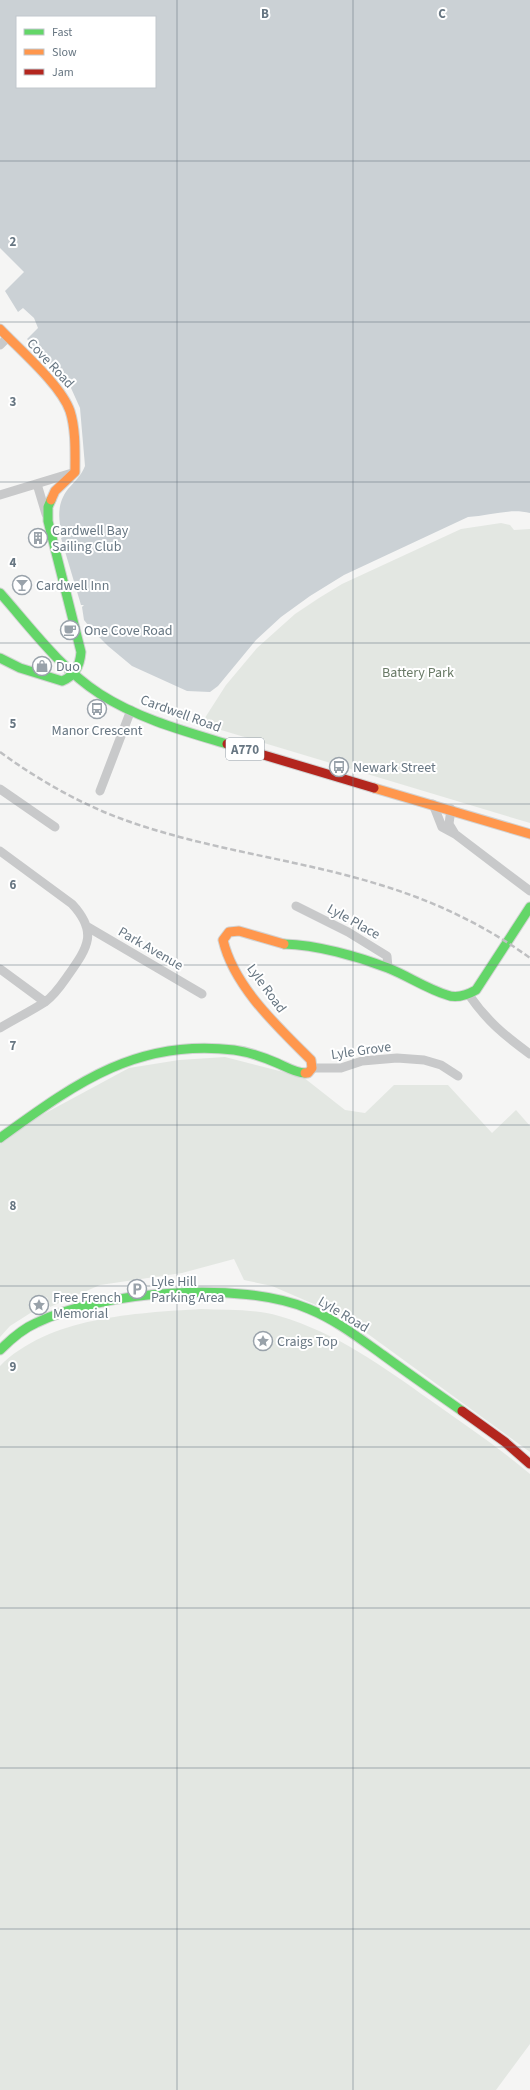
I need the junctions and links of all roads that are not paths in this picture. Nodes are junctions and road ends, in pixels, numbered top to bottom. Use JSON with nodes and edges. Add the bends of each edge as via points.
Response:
{"nodes":[{"id":1,"x":0,"y":329,"type":"edge"},
{"id":2,"x":8,"y":338,"type":"junction"},
{"id":3,"x":0,"y":345,"type":"edge"},
{"id":4,"x":75,"y":472,"type":"junction"},
{"id":5,"x":36,"y":484,"type":"junction"},
{"id":6,"x":0,"y":495,"type":"edge"},
{"id":7,"x":48,"y":521,"type":"junction"},
{"id":8,"x":0,"y":593,"type":"edge"},
{"id":9,"x":0,"y":658,"type":"edge"},
{"id":10,"x":75,"y":674,"type":"junction"},
{"id":11,"x":131,"y":710,"type":"junction"},
{"id":12,"x":0,"y":789,"type":"edge"},
{"id":13,"x":100,"y":792,"type":"dead end"},
{"id":14,"x":433,"y":804,"type":"junction"},
{"id":15,"x":451,"y":809,"type":"junction"},
{"id":16,"x":55,"y":827,"type":"dead end"},
{"id":17,"x":455,"y":834,"type":"junction"},
{"id":18,"x":530,"y":834,"type":"edge"},
{"id":19,"x":0,"y":851,"type":"edge"},
{"id":20,"x":530,"y":891,"type":"edge"},
{"id":21,"x":296,"y":906,"type":"dead end"},
{"id":22,"x":530,"y":907,"type":"edge"},
{"id":23,"x":86,"y":926,"type":"junction"},
{"id":24,"x":388,"y":968,"type":"junction"},
{"id":25,"x":0,"y":969,"type":"edge"},
{"id":26,"x":202,"y":994,"type":"dead end"},
{"id":27,"x":469,"y":995,"type":"junction"},
{"id":28,"x":45,"y":1002,"type":"junction"},
{"id":29,"x":0,"y":1028,"type":"edge"},
{"id":30,"x":530,"y":1054,"type":"edge"},
{"id":31,"x":312,"y":1068,"type":"junction"},
{"id":32,"x":458,"y":1076,"type":"dead end"},
{"id":33,"x":0,"y":1138,"type":"edge"},
{"id":34,"x":0,"y":1350,"type":"edge"},
{"id":35,"x":530,"y":1464,"type":"edge"}],
"edges":[{"from":1,"to":2,"type":"street","name":"Cove Road"},
{"from":2,"to":3,"type":"street"},
{"from":2,"to":4,"type":"street","name":"Cove Road","via":[[65,398],[73,424]]},
{"from":4,"to":5,"type":"street"},
{"from":4,"to":7,"type":"street","via":[[55,491],[48,507]]},
{"from":5,"to":6,"type":"street"},
{"from":5,"to":7,"type":"street"},
{"from":7,"to":10,"type":"street","via":[[80,646],[80,662]]},
{"from":8,"to":10,"type":"street","name":"Cardwell Road","number":"A770"},
{"from":9,"to":10,"type":"street","via":[[20,668],[57,680],[68,679]]},
{"from":10,"to":11,"type":"street","name":"Cardwell Road","number":"A770","via":[[100,694]]},
{"from":11,"to":13,"type":"street"},
{"from":11,"to":14,"type":"street","name":"Cardwell Road","number":"A770","via":[[185,731]]},
{"from":12,"to":16,"type":"street"},
{"from":14,"to":15,"type":"street","name":"Cardwell Road","number":"A770"},
{"from":14,"to":17,"type":"street","via":[[442,827]]},
{"from":15,"to":17,"type":"street","via":[[450,824]]},
{"from":15,"to":18,"type":"street","name":"Cardwell Road","number":"A770"},
{"from":17,"to":20,"type":"street"},
{"from":19,"to":23,"type":"street","via":[[72,904],[81,914]]},
{"from":21,"to":24,"type":"street","name":"Lyle Place","via":[[348,932],[387,956]]},
{"from":22,"to":27,"type":"street","via":[[476,990]]},
{"from":23,"to":26,"type":"street","name":"Park Avenue"},
{"from":23,"to":28,"type":"street","via":[[88,940],[83,953]]},
{"from":24,"to":27,"type":"street","name":"Lyle Road","via":[[448,996]]},
{"from":24,"to":31,"type":"street","name":"Lyle Road","via":[[326,949],[280,944],[239,931],[228,932],[224,946],[228,958],[283,1034],[311,1060]]},
{"from":25,"to":28,"type":"street"},
{"from":27,"to":30,"type":"street","via":[[482,1014],[501,1033]]},
{"from":28,"to":29,"type":"street"},
{"from":31,"to":32,"type":"street","name":"Lyle Grove","via":[[341,1068],[397,1058],[418,1059],[441,1065]]},
{"from":31,"to":33,"type":"street","via":[[301,1073],[238,1050],[190,1048],[159,1051],[125,1061],[92,1075]]},
{"from":34,"to":35,"type":"street","name":"Lyle Road","via":[[17,1333],[41,1320],[114,1301],[178,1293],[241,1295],[282,1300],[324,1315],[348,1330],[505,1442]]}]}
